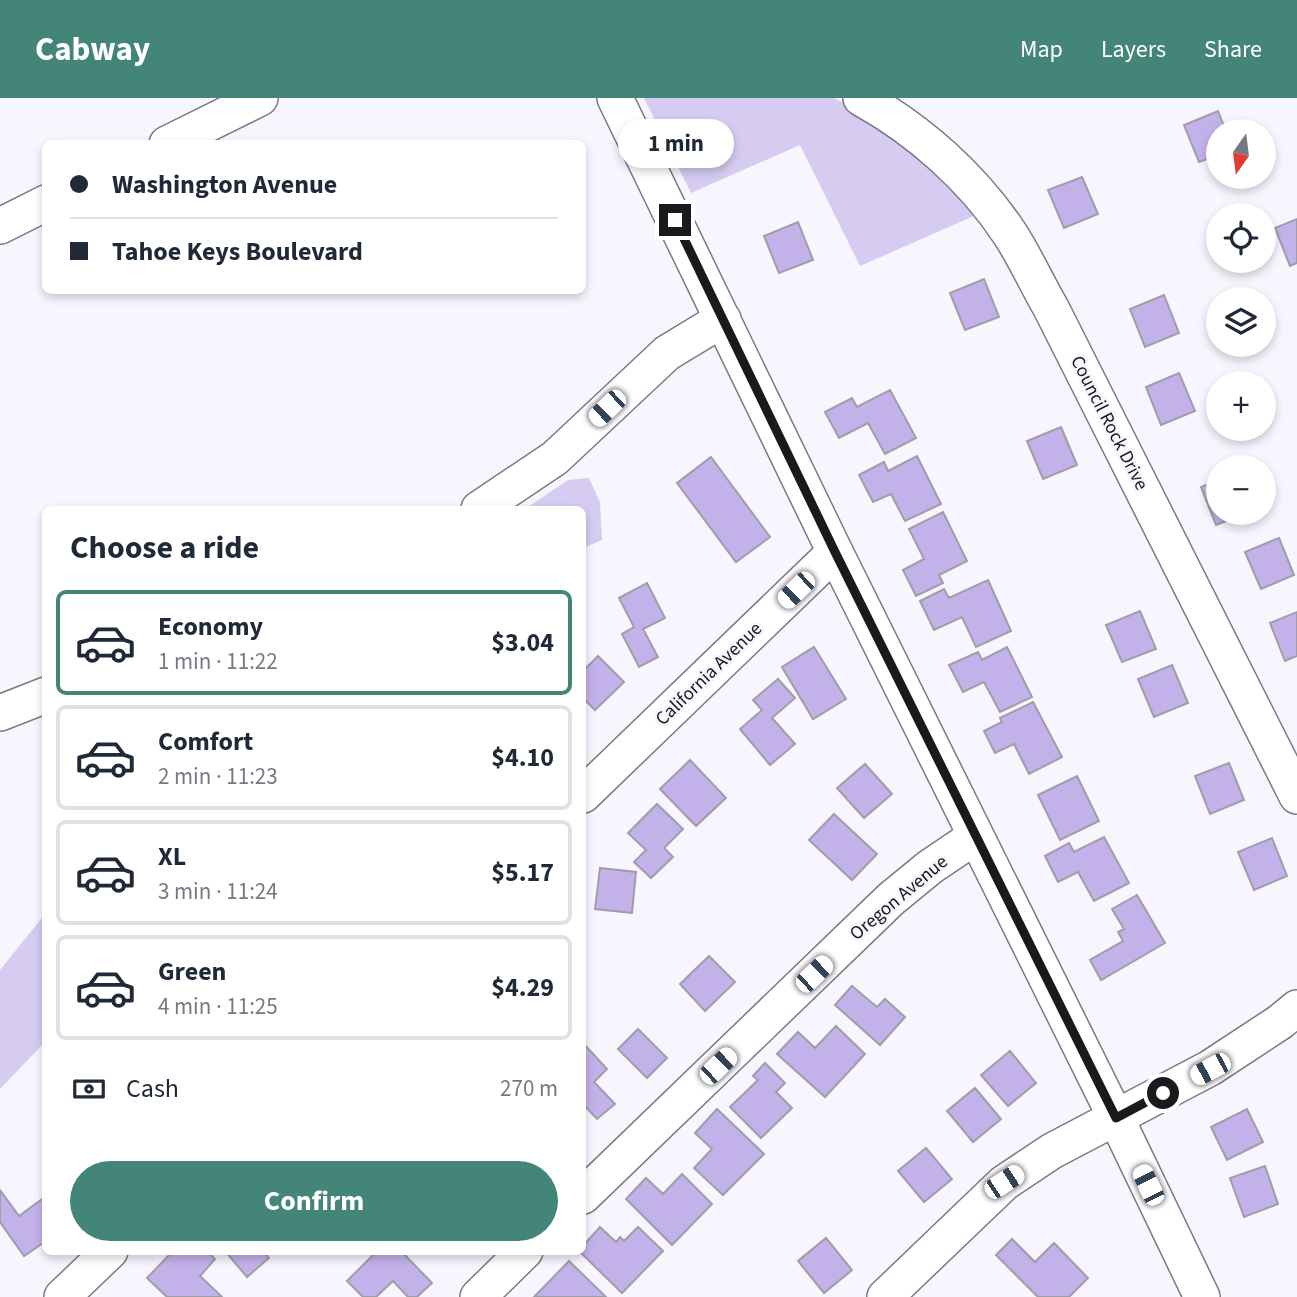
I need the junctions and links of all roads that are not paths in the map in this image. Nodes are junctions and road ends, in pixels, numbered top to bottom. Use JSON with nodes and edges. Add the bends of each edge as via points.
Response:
{"nodes":[{"id":1,"x":260,"y":98,"type":"edge"},
{"id":2,"x":615,"y":98,"type":"edge"},
{"id":3,"x":860,"y":98,"type":"edge"},
{"id":4,"x":175,"y":140,"type":"edge"},
{"id":5,"x":42,"y":205,"type":"edge"},
{"id":6,"x":0,"y":226,"type":"edge"},
{"id":7,"x":723,"y":319,"type":"junction"},
{"id":8,"x":483,"y":506,"type":"edge"},
{"id":9,"x":835,"y":552,"type":"junction"},
{"id":10,"x":42,"y":697,"type":"edge"},
{"id":11,"x":0,"y":713,"type":"edge"},
{"id":12,"x":586,"y":792,"type":"edge"},
{"id":13,"x":1297,"y":796,"type":"edge"},
{"id":14,"x":976,"y":836,"type":"junction"},
{"id":15,"x":1297,"y":1008,"type":"edge"},
{"id":16,"x":1116,"y":1118,"type":"junction"},
{"id":17,"x":586,"y":1193,"type":"edge"},
{"id":18,"x":106,"y":1255,"type":"edge"},
{"id":19,"x":521,"y":1255,"type":"edge"},
{"id":20,"x":62,"y":1297,"type":"edge"},
{"id":21,"x":478,"y":1297,"type":"edge"},
{"id":22,"x":885,"y":1297,"type":"edge"},
{"id":23,"x":1202,"y":1297,"type":"edge"}],
"edges":[{"from":1,"to":4,"type":"street"},
{"from":2,"to":7,"type":"street"},
{"from":3,"to":13,"type":"street","name":"Council Rock Drive","via":[[920,137],[974,187],[1010,234]]},
{"from":5,"to":6,"type":"street"},
{"from":7,"to":8,"type":"street","via":[[667,353],[555,458]]},
{"from":7,"to":9,"type":"street"},
{"from":9,"to":12,"type":"street","name":"California Avenue"},
{"from":9,"to":14,"type":"street"},
{"from":10,"to":11,"type":"street"},
{"from":14,"to":16,"type":"street"},
{"from":14,"to":17,"type":"street","name":"Oregon Avenue","via":[[891,900]]},
{"from":15,"to":16,"type":"street","via":[[1210,1069]]},
{"from":16,"to":22,"type":"street","via":[[1004,1182]]},
{"from":16,"to":23,"type":"street"},
{"from":18,"to":20,"type":"street"},
{"from":19,"to":21,"type":"street"}]}
